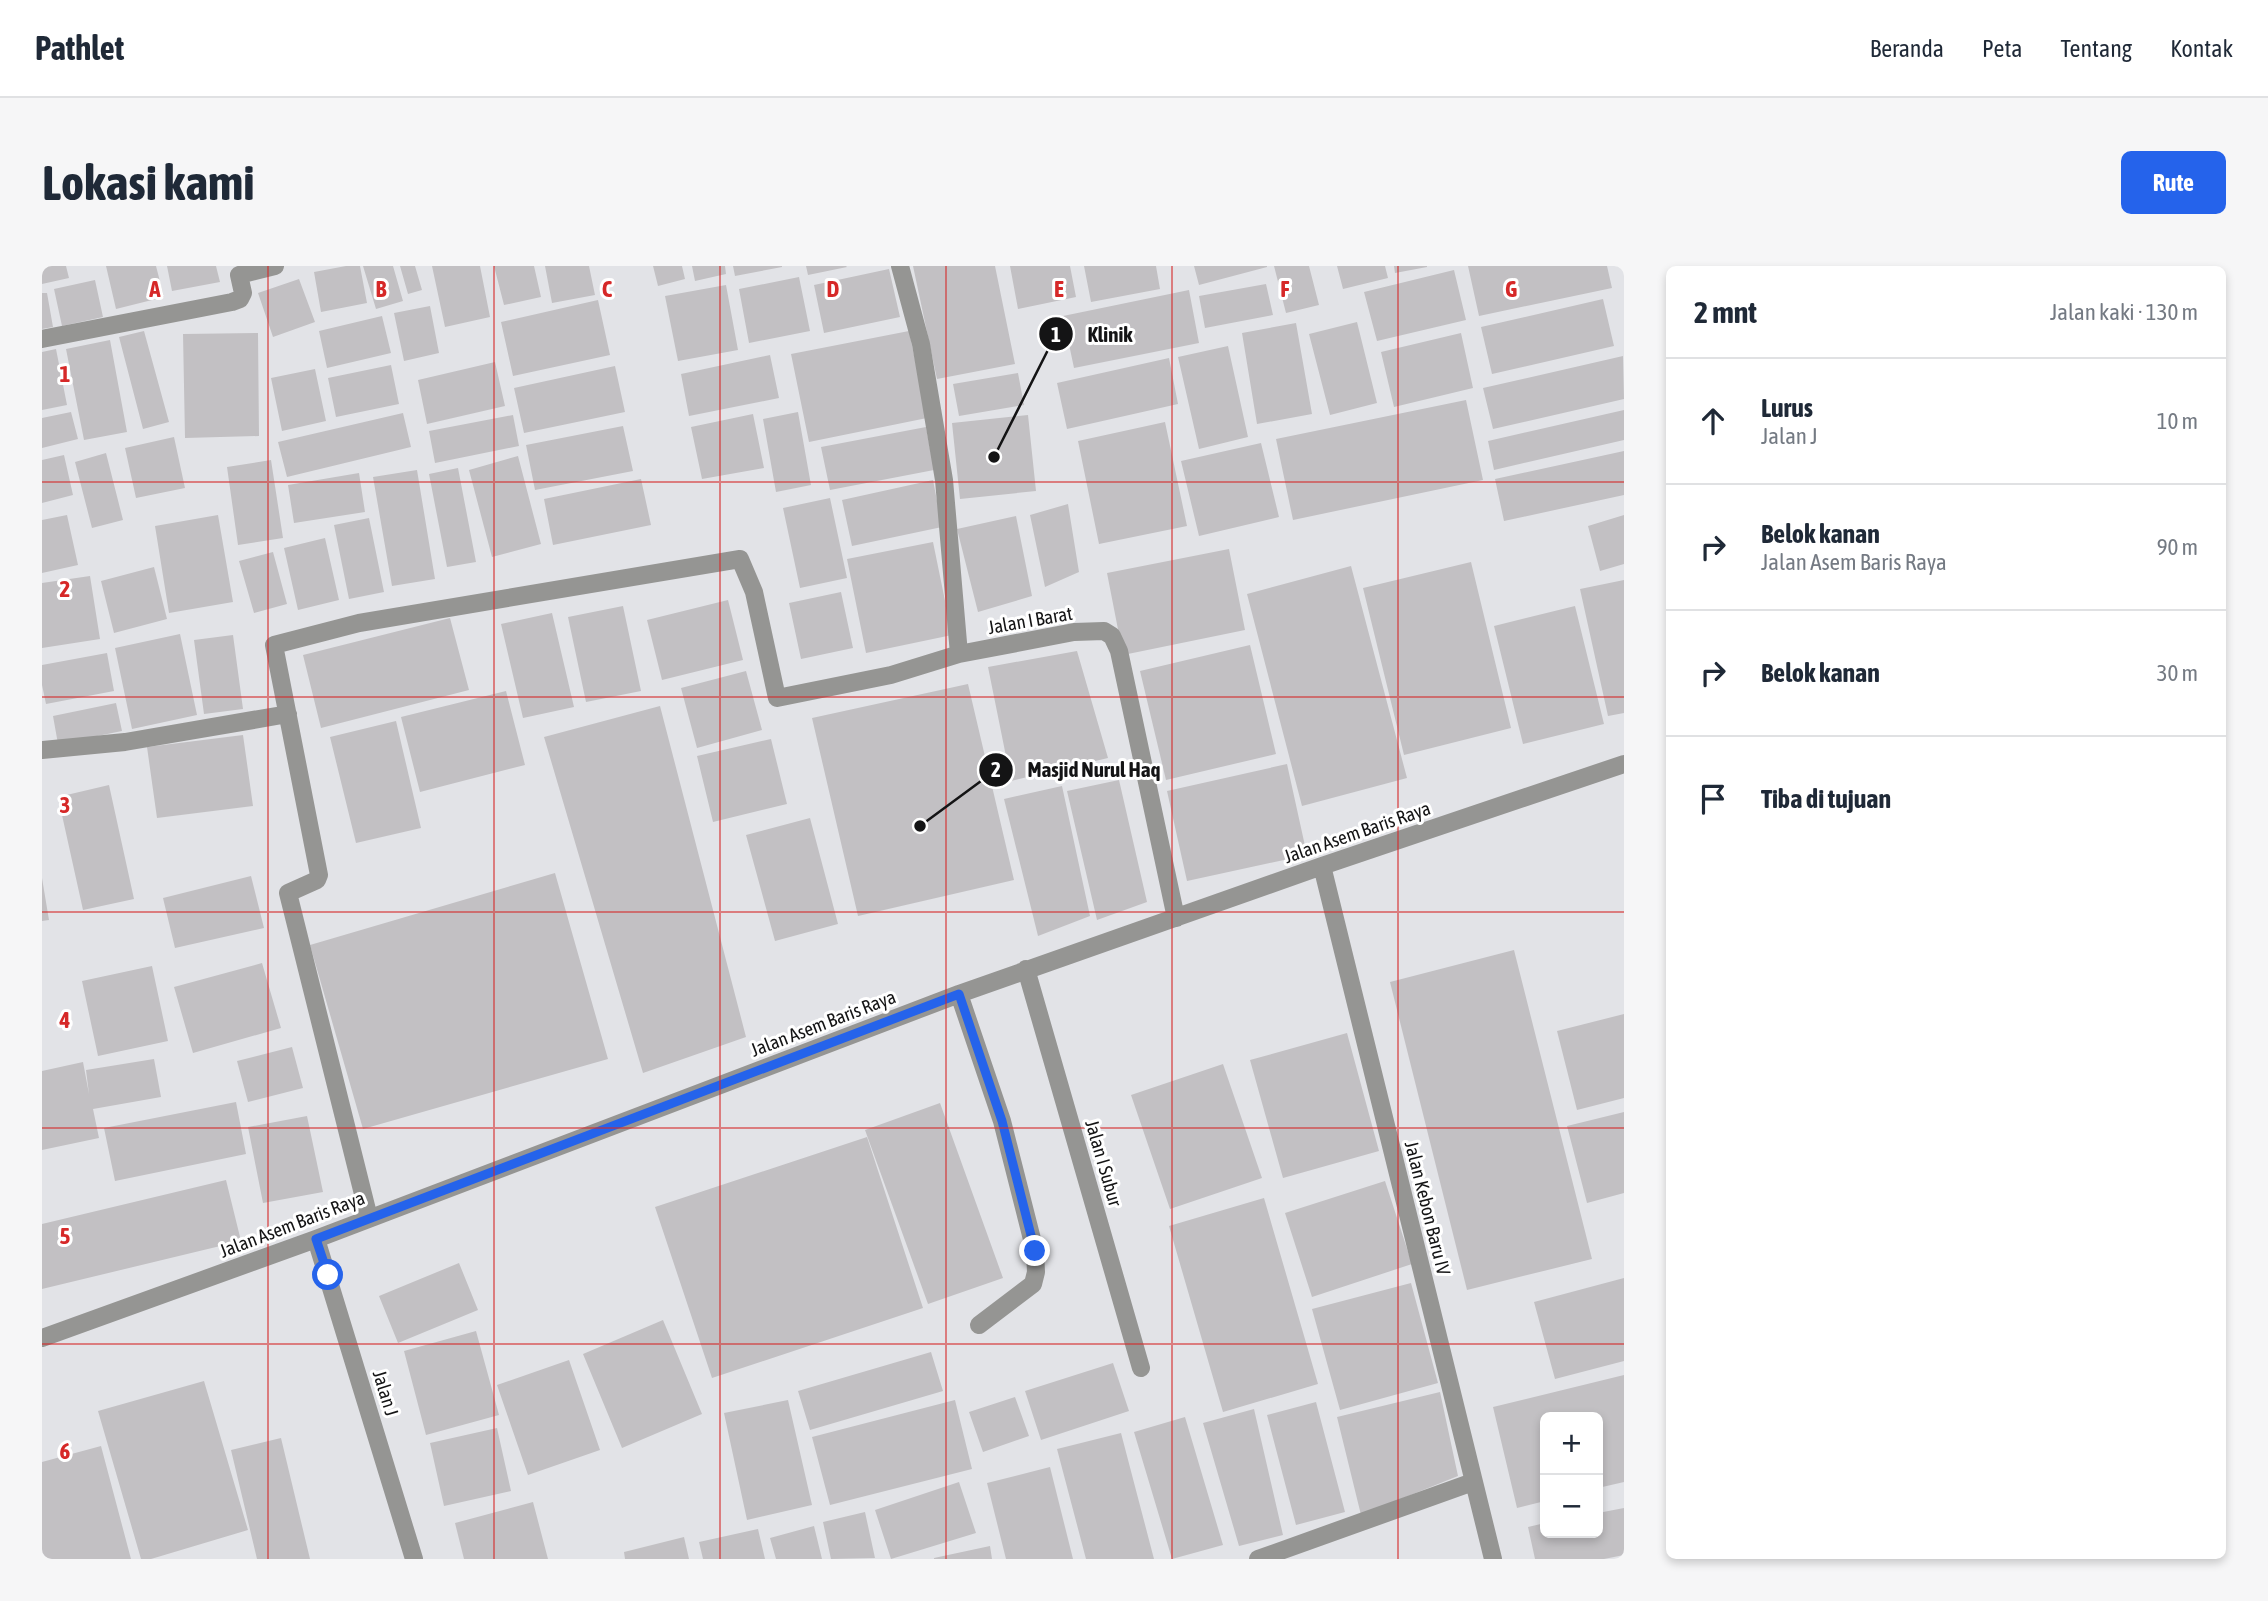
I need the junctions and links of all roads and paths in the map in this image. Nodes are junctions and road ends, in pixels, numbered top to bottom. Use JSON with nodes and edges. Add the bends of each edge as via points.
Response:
{"nodes":[{"id":1,"x":275,"y":266,"type":"edge"},
{"id":2,"x":900,"y":266,"type":"edge"},
{"id":3,"x":238,"y":271,"type":"edge"},
{"id":4,"x":42,"y":339,"type":"edge"},
{"id":5,"x":960,"y":654,"type":"junction"},
{"id":6,"x":288,"y":714,"type":"junction"},
{"id":7,"x":42,"y":750,"type":"edge"},
{"id":8,"x":1624,"y":764,"type":"edge"},
{"id":9,"x":1322,"y":866,"type":"junction"},
{"id":10,"x":1176,"y":918,"type":"junction"},
{"id":11,"x":1026,"y":969,"type":"junction"},
{"id":12,"x":959,"y":994,"type":"junction"},
{"id":13,"x":369,"y":1218,"type":"junction"},
{"id":14,"x":316,"y":1239,"type":"junction"},
{"id":15,"x":979,"y":1325,"type":"dead end"},
{"id":16,"x":42,"y":1338,"type":"edge"},
{"id":17,"x":1141,"y":1368,"type":"dead end"},
{"id":18,"x":1473,"y":1482,"type":"junction"},
{"id":19,"x":414,"y":1559,"type":"edge"},
{"id":20,"x":1258,"y":1559,"type":"edge"},
{"id":21,"x":1493,"y":1559,"type":"edge"}],
"edges":[{"from":1,"to":3,"type":"street"},
{"from":2,"to":5,"type":"street","via":[[921,344],[944,480]]},
{"from":3,"to":4,"type":"street","via":[[243,293],[232,302]]},
{"from":5,"to":6,"type":"street","via":[[891,675],[777,698],[754,592],[740,559],[359,622],[274,645]]},
{"from":5,"to":10,"type":"street","name":"Jalan I Barat","via":[[1074,632],[1099,631],[1112,636],[1119,651]]},
{"from":6,"to":7,"type":"street","via":[[125,742]]},
{"from":6,"to":13,"type":"street","via":[[319,875],[288,893]]},
{"from":8,"to":9,"type":"street","name":"Jalan Asem Baris Raya"},
{"from":9,"to":10,"type":"street","name":"Jalan Asem Baris Raya"},
{"from":9,"to":18,"type":"street","name":"Jalan Kebon Baru IV"},
{"from":10,"to":11,"type":"street","name":"Jalan Asem Baris Raya"},
{"from":11,"to":12,"type":"street","name":"Jalan Asem Baris Raya"},
{"from":11,"to":17,"type":"street","name":"Jalan I Subur"},
{"from":12,"to":13,"type":"street","name":"Jalan Asem Baris Raya"},
{"from":12,"to":15,"type":"street","via":[[1002,1121],[1035,1251],[1033,1284]]},
{"from":13,"to":14,"type":"street","name":"Jalan Asem Baris Raya"},
{"from":14,"to":16,"type":"street","name":"Jalan Asem Baris Raya"},
{"from":14,"to":19,"type":"street","name":"Jalan J"},
{"from":18,"to":20,"type":"street"},
{"from":18,"to":21,"type":"street","name":"Jalan Kebon Baru IV"}]}
